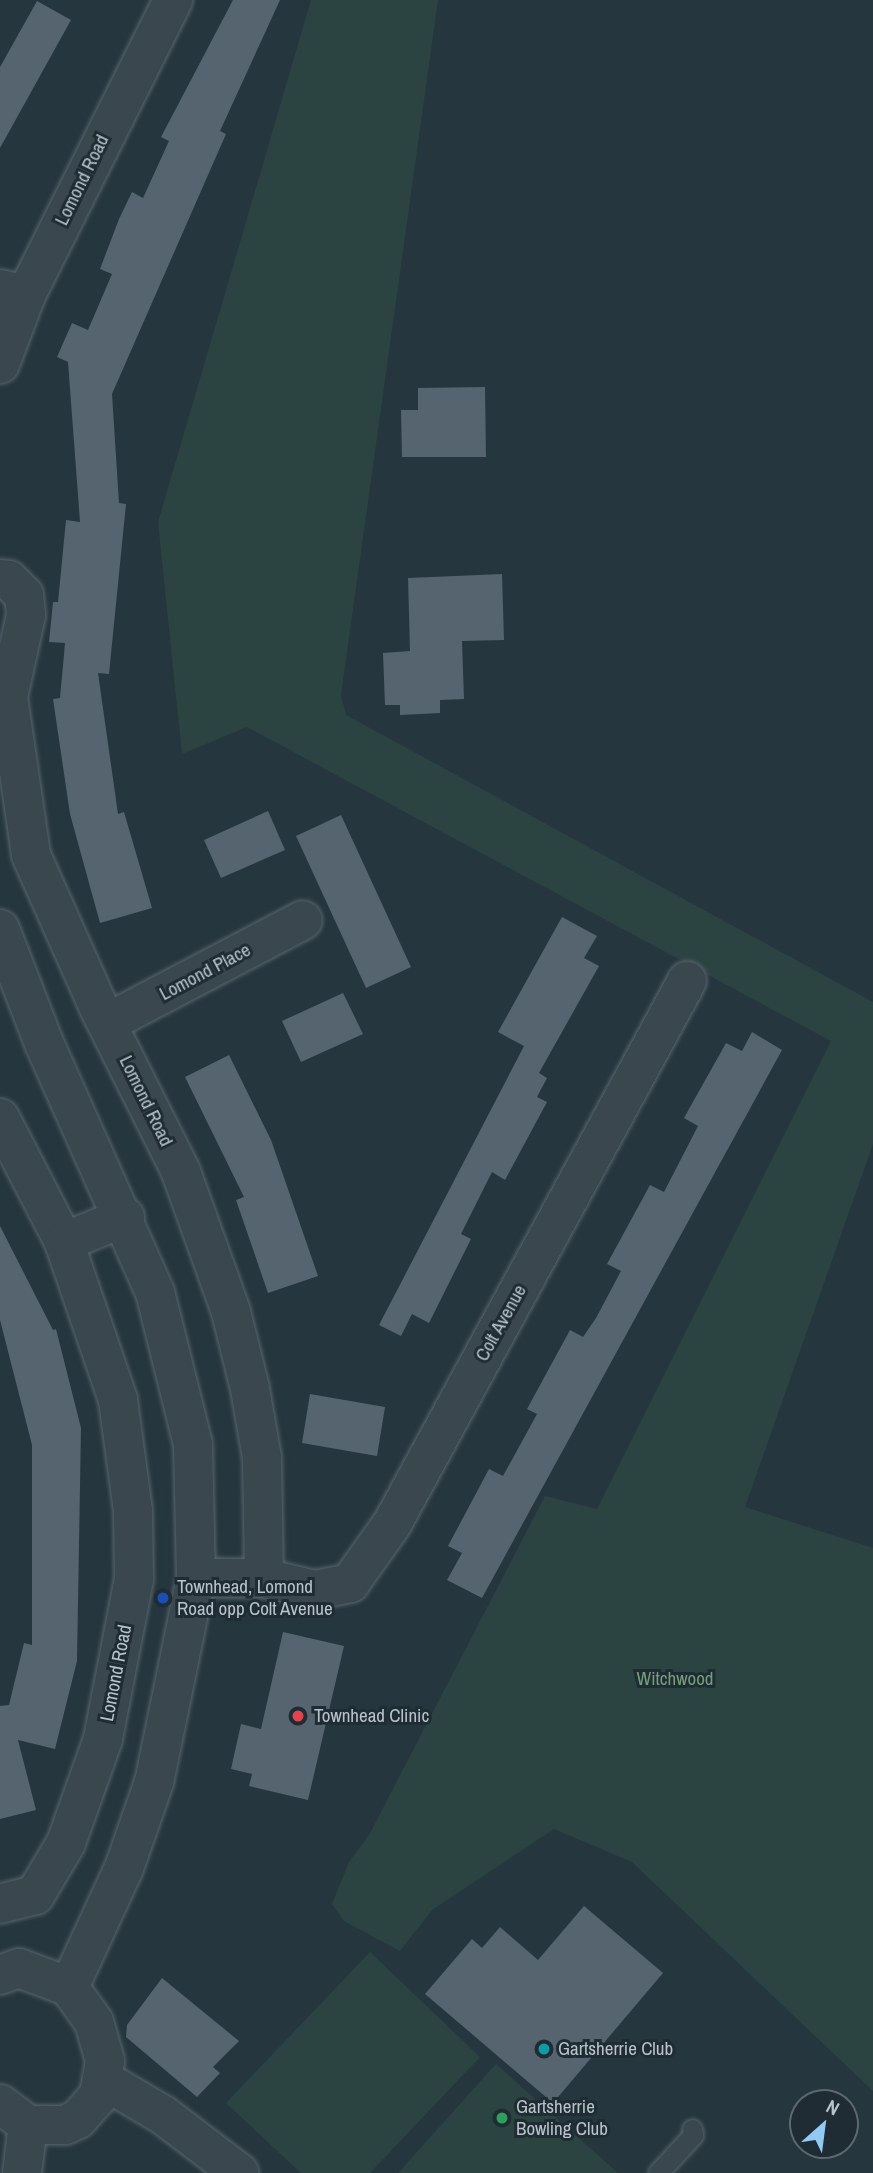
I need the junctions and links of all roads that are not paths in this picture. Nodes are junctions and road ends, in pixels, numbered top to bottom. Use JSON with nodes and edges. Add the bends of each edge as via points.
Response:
{"nodes":[{"id":1,"x":173,"y":0,"type":"edge"},
{"id":2,"x":13,"y":292,"type":"edge"},
{"id":3,"x":0,"y":364,"type":"edge"},
{"id":4,"x":0,"y":579,"type":"edge"},
{"id":5,"x":303,"y":920,"type":"dead end"},
{"id":6,"x":0,"y":929,"type":"edge"},
{"id":7,"x":687,"y":981,"type":"dead end"},
{"id":8,"x":107,"y":1023,"type":"junction"},
{"id":9,"x":0,"y":1118,"type":"edge"},
{"id":10,"x":125,"y":1217,"type":"junction"},
{"id":11,"x":65,"y":1242,"type":"junction"},
{"id":12,"x":196,"y":1578,"type":"junction"},
{"id":13,"x":264,"y":1578,"type":"junction"},
{"id":14,"x":0,"y":1904,"type":"edge"},
{"id":15,"x":0,"y":1975,"type":"edge"},
{"id":16,"x":69,"y":1987,"type":"junction"},
{"id":17,"x":102,"y":2080,"type":"junction"},
{"id":18,"x":14,"y":2114,"type":"edge"},
{"id":19,"x":692,"y":2129,"type":"dead end"},
{"id":20,"x":22,"y":2173,"type":"edge"},
{"id":21,"x":239,"y":2173,"type":"edge"},
{"id":22,"x":658,"y":2173,"type":"edge"}],
"edges":[{"from":1,"to":2,"type":"street","name":"Lomond Road"},
{"from":2,"to":3,"type":"street","name":"Lomond Road"},
{"from":4,"to":8,"type":"street","name":"Lomond Road","via":[[9,580],[24,595],[26,615],[8,697],[31,855]]},
{"from":5,"to":8,"type":"street","name":"Lomond Place"},
{"from":6,"to":10,"type":"street","via":[[44,1042]]},
{"from":7,"to":13,"type":"street","name":"Colt Avenue","via":[[392,1524],[350,1583],[315,1590]]},
{"from":8,"to":13,"type":"street","name":"Lomond Road","via":[[181,1172],[231,1312],[261,1458]]},
{"from":9,"to":11,"type":"street","name":"Lomond Road"},
{"from":10,"to":11,"type":"street"},
{"from":10,"to":12,"type":"street","via":[[155,1292],[193,1444]]},
{"from":11,"to":14,"type":"street","name":"Lomond Road","via":[[118,1400],[133,1511],[134,1579],[103,1739],[66,1843],[35,1895]]},
{"from":12,"to":13,"type":"street"},
{"from":12,"to":16,"type":"street","via":[[154,1782],[124,1868]]},
{"from":15,"to":16,"type":"street","via":[[19,1968]]},
{"from":16,"to":17,"type":"street","via":[[94,2022],[102,2043]]},
{"from":17,"to":18,"type":"street","via":[[99,2095],[78,2119],[65,2125]]},
{"from":17,"to":21,"type":"street","via":[[163,2115]]},
{"from":18,"to":20,"type":"street"},
{"from":19,"to":22,"type":"lane","via":[[693,2135]]}]}
